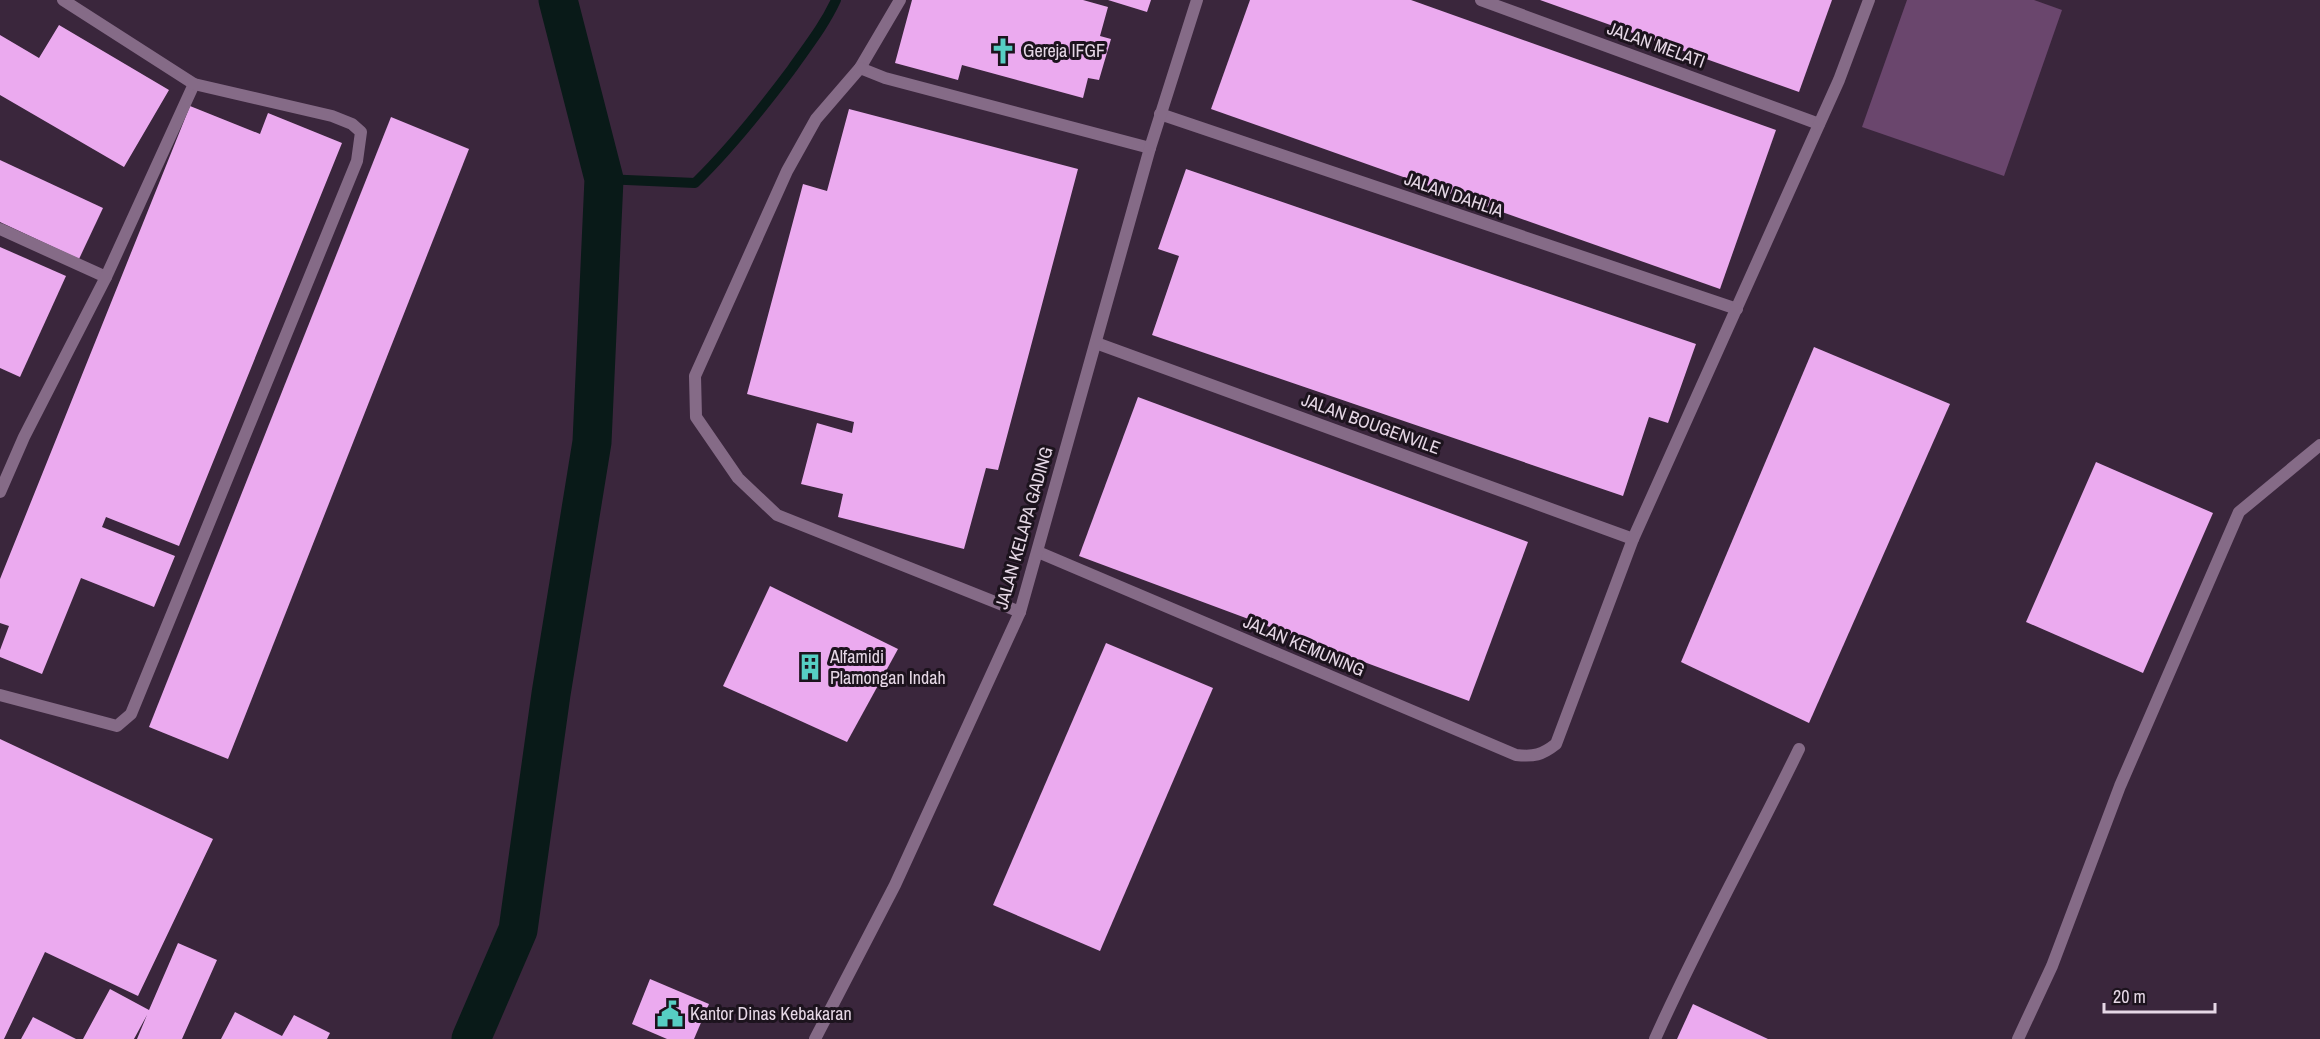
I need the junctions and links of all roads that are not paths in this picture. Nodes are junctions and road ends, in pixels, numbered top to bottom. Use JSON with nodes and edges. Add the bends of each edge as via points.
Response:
{"nodes":[{"id":1,"x":63,"y":0,"type":"edge"},
{"id":2,"x":900,"y":0,"type":"edge"},
{"id":3,"x":1197,"y":0,"type":"edge"},
{"id":4,"x":1480,"y":0,"type":"edge"},
{"id":5,"x":1869,"y":0,"type":"edge"},
{"id":6,"x":860,"y":68,"type":"junction"},
{"id":7,"x":194,"y":84,"type":"junction"},
{"id":8,"x":1160,"y":114,"type":"junction"},
{"id":9,"x":1820,"y":124,"type":"junction"},
{"id":10,"x":1150,"y":148,"type":"junction"},
{"id":11,"x":0,"y":229,"type":"edge"},
{"id":12,"x":106,"y":277,"type":"junction"},
{"id":13,"x":1737,"y":309,"type":"junction"},
{"id":14,"x":1096,"y":343,"type":"junction"},
{"id":15,"x":2320,"y":445,"type":"edge"},
{"id":16,"x":0,"y":492,"type":"edge"},
{"id":17,"x":1633,"y":539,"type":"junction"},
{"id":18,"x":1038,"y":552,"type":"junction"},
{"id":19,"x":1020,"y":612,"type":"junction"},
{"id":20,"x":0,"y":695,"type":"edge"},
{"id":21,"x":1798,"y":749,"type":"dead end"},
{"id":22,"x":814,"y":1039,"type":"edge"},
{"id":23,"x":1655,"y":1039,"type":"edge"},
{"id":24,"x":2018,"y":1039,"type":"edge"}],
"edges":[{"from":1,"to":7,"type":"street"},
{"from":2,"to":6,"type":"street"},
{"from":3,"to":8,"type":"street","name":"JALAN KELAPA GADING"},
{"from":4,"to":9,"type":"street","name":"JALAN MELATI"},
{"from":5,"to":9,"type":"street"},
{"from":6,"to":10,"type":"street"},
{"from":6,"to":19,"type":"street","via":[[816,119],[787,171],[695,376],[696,417],[738,478],[777,515]]},
{"from":7,"to":12,"type":"street"},
{"from":7,"to":20,"type":"street","via":[[352,124],[361,132],[357,161],[130,714],[117,726]]},
{"from":8,"to":10,"type":"street","name":"JALAN KELAPA GADING"},
{"from":8,"to":13,"type":"street","name":"JALAN DAHLIA"},
{"from":9,"to":13,"type":"street"},
{"from":10,"to":14,"type":"street","name":"JALAN KELAPA GADING"},
{"from":11,"to":12,"type":"street"},
{"from":12,"to":16,"type":"street"},
{"from":13,"to":17,"type":"street"},
{"from":14,"to":17,"type":"street","name":"JALAN BOUGENVILE"},
{"from":14,"to":18,"type":"street","name":"JALAN KELAPA GADING"},
{"from":15,"to":24,"type":"street","via":[[2239,512],[2124,775],[2052,966]]},
{"from":17,"to":18,"type":"street","name":"JALAN KEMUNING","via":[[1556,744],[1536,757],[1516,755]]},
{"from":18,"to":19,"type":"street","name":"JALAN KELAPA GADING"},
{"from":19,"to":22,"type":"street","name":"JALAN KELAPA GADING","via":[[895,885]]},
{"from":21,"to":23,"type":"street"}]}
